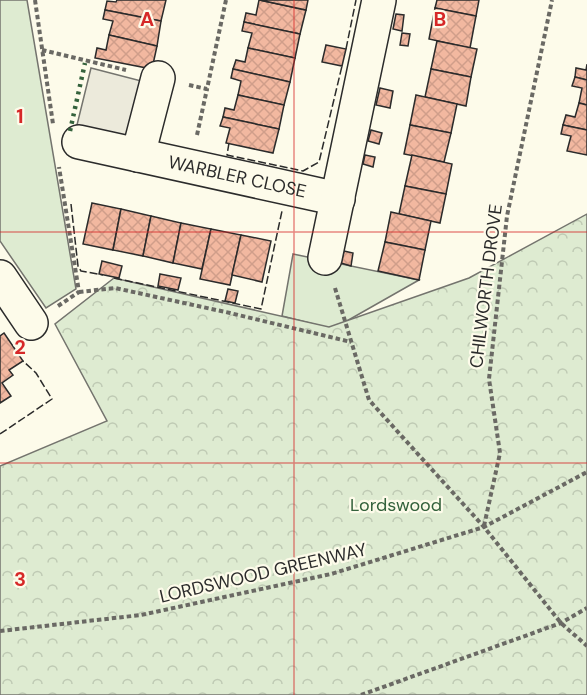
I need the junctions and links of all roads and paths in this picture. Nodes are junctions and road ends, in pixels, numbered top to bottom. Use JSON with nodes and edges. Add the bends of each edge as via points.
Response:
{"nodes":[{"id":1,"x":35,"y":0,"type":"edge"},
{"id":2,"x":379,"y":0,"type":"edge"},
{"id":3,"x":552,"y":0,"type":"edge"},
{"id":4,"x":158,"y":78,"type":"dead end"},
{"id":5,"x":207,"y":89,"type":"dead end"},
{"id":6,"x":63,"y":143,"type":"junction"},
{"id":7,"x":138,"y":155,"type":"junction"},
{"id":8,"x":190,"y":166,"type":"junction"},
{"id":9,"x":338,"y":199,"type":"junction"},
{"id":10,"x":325,"y":258,"type":"joint"},
{"id":11,"x":0,"y":278,"type":"edge"},
{"id":12,"x":79,"y":292,"type":"junction"},
{"id":13,"x":31,"y":323,"type":"joint"},
{"id":14,"x":351,"y":342,"type":"junction"},
{"id":15,"x":587,"y":472,"type":"edge"},
{"id":16,"x":484,"y":527,"type":"junction"},
{"id":17,"x":587,"y":608,"type":"edge"},
{"id":18,"x":561,"y":623,"type":"junction"},
{"id":19,"x":0,"y":631,"type":"edge"},
{"id":20,"x":587,"y":646,"type":"edge"},
{"id":21,"x":361,"y":695,"type":"edge"}],
"edges":[{"from":1,"to":6,"type":"path"},
{"from":2,"to":9,"type":"street"},
{"from":3,"to":16,"type":"path","name":"CHILWORTH DROVE","via":[[507,216],[489,379],[500,453]]},
{"from":4,"to":7,"type":"street"},
{"from":5,"to":8,"type":"path"},
{"from":6,"to":7,"type":"street","name":"WARBLER CLOSE"},
{"from":6,"to":12,"type":"path"},
{"from":7,"to":8,"type":"street","name":"WARBLER CLOSE"},
{"from":8,"to":9,"type":"street","name":"WARBLER CLOSE"},
{"from":9,"to":10,"type":"street"},
{"from":10,"to":14,"type":"path"},
{"from":11,"to":13,"type":"street"},
{"from":12,"to":13,"type":"path"},
{"from":12,"to":14,"type":"path","via":[[115,288]]},
{"from":14,"to":16,"type":"path","via":[[369,400]]},
{"from":15,"to":16,"type":"path","name":"LORDSWOOD GREENWAY"},
{"from":16,"to":18,"type":"path"},
{"from":16,"to":19,"type":"path","name":"LORDSWOOD GREENWAY","via":[[332,574],[141,615]]},
{"from":17,"to":18,"type":"path"},
{"from":18,"to":20,"type":"path"},
{"from":18,"to":21,"type":"path"}]}
